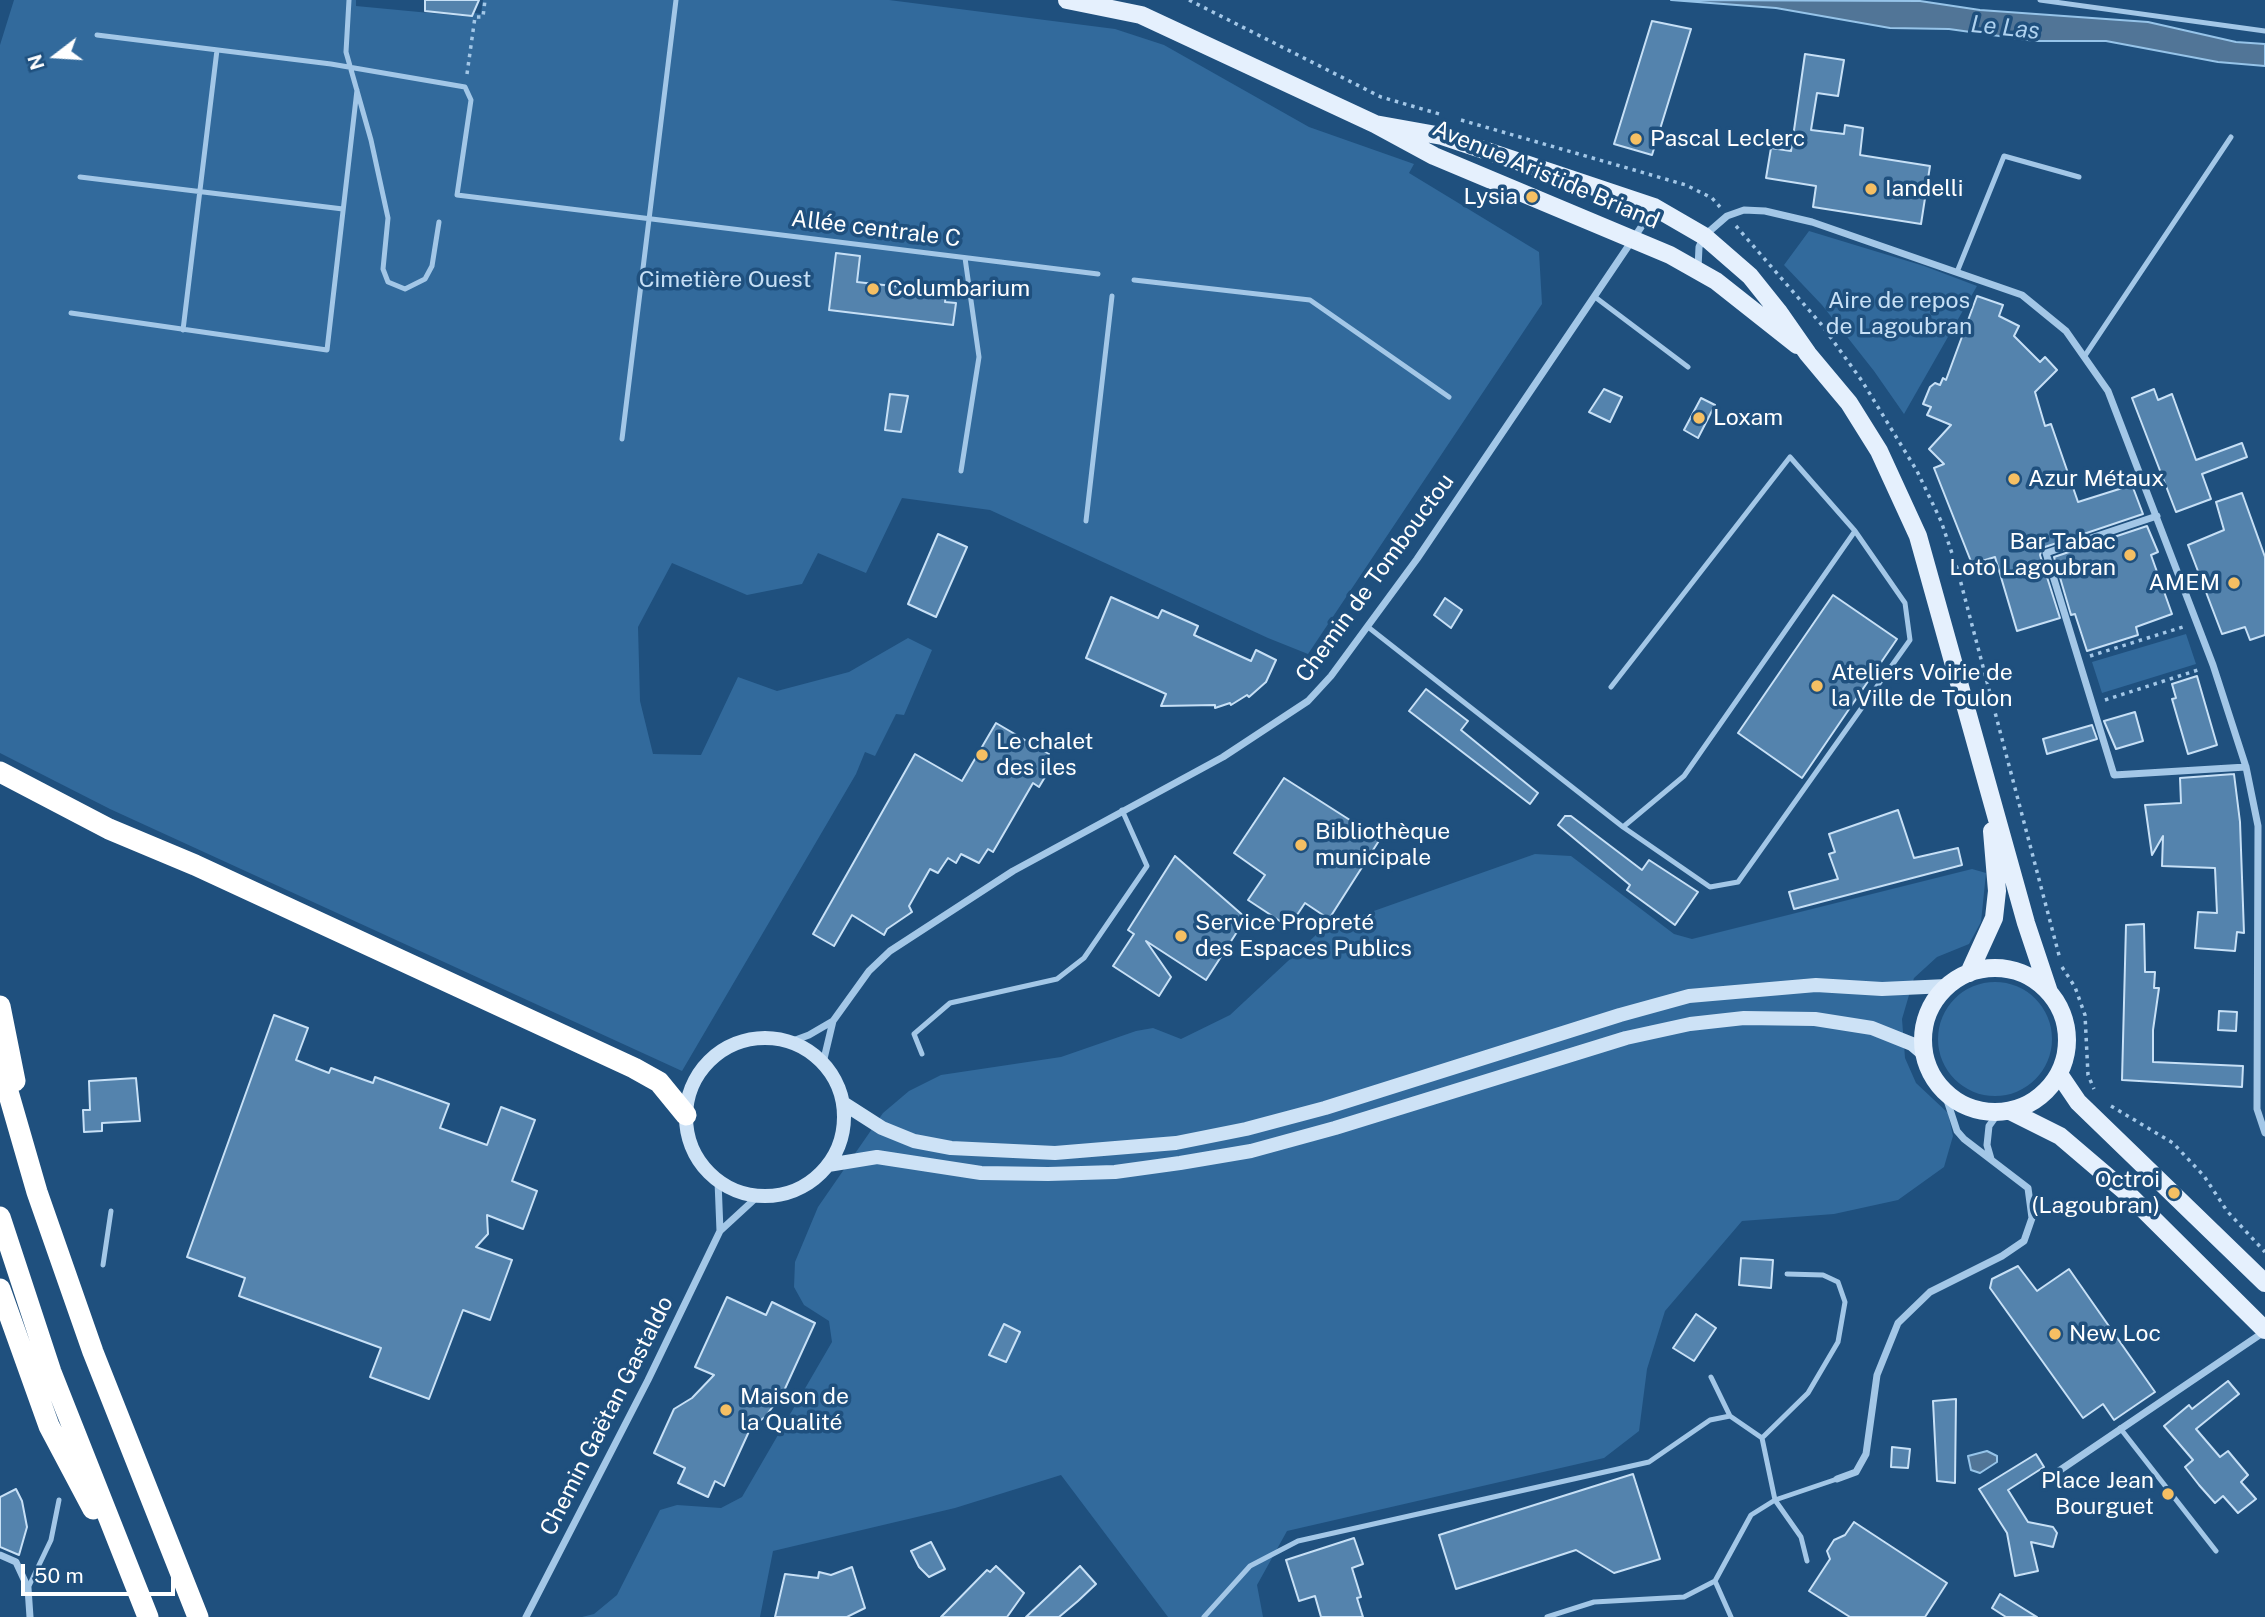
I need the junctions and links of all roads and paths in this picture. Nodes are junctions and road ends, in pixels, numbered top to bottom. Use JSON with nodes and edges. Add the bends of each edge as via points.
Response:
{"nodes":[{"id":1,"x":349,"y":0,"type":"edge"},
{"id":2,"x":485,"y":0,"type":"edge"},
{"id":3,"x":676,"y":0,"type":"edge"},
{"id":4,"x":1068,"y":0,"type":"edge"},
{"id":5,"x":1189,"y":0,"type":"edge"},
{"id":6,"x":2040,"y":0,"type":"edge"},
{"id":7,"x":2265,"y":31,"type":"edge"},
{"id":8,"x":97,"y":35,"type":"dead end"},
{"id":9,"x":216,"y":50,"type":"junction"},
{"id":10,"x":350,"y":67,"type":"junction"},
{"id":11,"x":465,"y":87,"type":"junction"},
{"id":12,"x":356,"y":90,"type":"junction"},
{"id":13,"x":1375,"y":124,"type":"junction"},
{"id":14,"x":2231,"y":137,"type":"dead end"},
{"id":15,"x":80,"y":177,"type":"dead end"},
{"id":16,"x":2079,"y":177,"type":"dead end"},
{"id":17,"x":200,"y":191,"type":"junction"},
{"id":18,"x":1654,"y":207,"type":"junction"},
{"id":19,"x":343,"y":209,"type":"junction"},
{"id":20,"x":1727,"y":216,"type":"junction"},
{"id":21,"x":650,"y":219,"type":"junction"},
{"id":22,"x":439,"y":222,"type":"dead end"},
{"id":23,"x":1704,"y":236,"type":"junction"},
{"id":24,"x":1634,"y":240,"type":"junction"},
{"id":25,"x":965,"y":258,"type":"junction"},
{"id":26,"x":1698,"y":271,"type":"junction"},
{"id":27,"x":1957,"y":272,"type":"junction"},
{"id":28,"x":1098,"y":274,"type":"dead end"},
{"id":29,"x":1135,"y":280,"type":"dead end"},
{"id":30,"x":1112,"y":296,"type":"dead end"},
{"id":31,"x":1595,"y":297,"type":"junction"},
{"id":32,"x":71,"y":313,"type":"dead end"},
{"id":33,"x":183,"y":330,"type":"junction"},
{"id":34,"x":1808,"y":354,"type":"junction"},
{"id":35,"x":2084,"y":357,"type":"junction"},
{"id":36,"x":1688,"y":367,"type":"dead end"},
{"id":37,"x":1449,"y":397,"type":"dead end"},
{"id":38,"x":622,"y":439,"type":"dead end"},
{"id":39,"x":961,"y":471,"type":"dead end"},
{"id":40,"x":2157,"y":516,"type":"junction"},
{"id":41,"x":1086,"y":521,"type":"dead end"},
{"id":42,"x":1855,"y":531,"type":"junction"},
{"id":43,"x":2198,"y":622,"type":"junction"},
{"id":44,"x":1367,"y":626,"type":"junction"},
{"id":45,"x":2079,"y":660,"type":"junction"},
{"id":46,"x":2213,"y":665,"type":"junction"},
{"id":47,"x":1611,"y":687,"type":"dead end"},
{"id":48,"x":2093,"y":704,"type":"junction"},
{"id":49,"x":2246,"y":767,"type":"junction"},
{"id":50,"x":0,"y":772,"type":"edge"},
{"id":51,"x":1988,"y":789,"type":"junction"},
{"id":52,"x":1122,"y":809,"type":"junction"},
{"id":53,"x":2262,"y":825,"type":"edge"},
{"id":54,"x":1623,"y":827,"type":"junction"},
{"id":55,"x":1969,"y":972,"type":"junction"},
{"id":56,"x":1947,"y":986,"type":"junction"},
{"id":57,"x":2049,"y":992,"type":"junction"},
{"id":58,"x":0,"y":1006,"type":"edge"},
{"id":59,"x":833,"y":1021,"type":"junction"},
{"id":60,"x":790,"y":1042,"type":"junction"},
{"id":61,"x":922,"y":1054,"type":"dead end"},
{"id":62,"x":1924,"y":1055,"type":"junction"},
{"id":63,"x":822,"y":1063,"type":"junction"},
{"id":64,"x":0,"y":1064,"type":"edge"},
{"id":65,"x":2059,"y":1074,"type":"junction"},
{"id":66,"x":1944,"y":1091,"type":"junction"},
{"id":67,"x":2099,"y":1095,"type":"dead end"},
{"id":68,"x":843,"y":1102,"type":"junction"},
{"id":69,"x":2104,"y":1102,"type":"dead end"},
{"id":70,"x":2005,"y":1112,"type":"junction"},
{"id":71,"x":686,"y":1115,"type":"junction"},
{"id":72,"x":2265,"y":1133,"type":"edge"},
{"id":73,"x":1992,"y":1160,"type":"junction"},
{"id":74,"x":828,"y":1165,"type":"junction"},
{"id":75,"x":718,"y":1181,"type":"junction"},
{"id":76,"x":37,"y":1192,"type":"junction"},
{"id":77,"x":758,"y":1196,"type":"junction"},
{"id":78,"x":111,"y":1210,"type":"dead end"},
{"id":79,"x":0,"y":1217,"type":"edge"},
{"id":80,"x":720,"y":1231,"type":"junction"},
{"id":81,"x":2265,"y":1252,"type":"edge"},
{"id":82,"x":103,"y":1265,"type":"dead end"},
{"id":83,"x":1787,"y":1274,"type":"dead end"},
{"id":84,"x":2265,"y":1283,"type":"edge"},
{"id":85,"x":0,"y":1289,"type":"edge"},
{"id":86,"x":2265,"y":1331,"type":"edge"},
{"id":87,"x":1711,"y":1377,"type":"dead end"},
{"id":88,"x":1730,"y":1416,"type":"junction"},
{"id":89,"x":2120,"y":1428,"type":"junction"},
{"id":90,"x":1762,"y":1438,"type":"junction"},
{"id":91,"x":1838,"y":1479,"type":"joint"},
{"id":92,"x":2044,"y":1481,"type":"dead end"},
{"id":93,"x":59,"y":1500,"type":"dead end"},
{"id":94,"x":1775,"y":1500,"type":"junction"},
{"id":95,"x":2216,"y":1551,"type":"dead end"},
{"id":96,"x":0,"y":1555,"type":"edge"},
{"id":97,"x":1807,"y":1561,"type":"dead end"},
{"id":98,"x":1714,"y":1581,"type":"junction"},
{"id":99,"x":28,"y":1588,"type":"junction"},
{"id":100,"x":145,"y":1611,"type":"edge"},
{"id":101,"x":30,"y":1617,"type":"edge"},
{"id":102,"x":198,"y":1617,"type":"edge"},
{"id":103,"x":526,"y":1617,"type":"edge"},
{"id":104,"x":1204,"y":1617,"type":"edge"},
{"id":105,"x":1547,"y":1617,"type":"edge"},
{"id":106,"x":1731,"y":1617,"type":"edge"}],
"edges":[{"from":1,"to":10,"type":"lane","via":[[346,52]]},
{"from":2,"to":11,"type":"path","via":[[483,17],[475,17]]},
{"from":3,"to":21,"type":"lane"},
{"from":4,"to":13,"type":"main road","name":"Avenue Aristide Briand","via":[[1141,15]]},
{"from":5,"to":20,"type":"path","via":[[1381,97],[1686,186],[1712,198]]},
{"from":6,"to":7,"type":"lane"},
{"from":8,"to":9,"type":"lane"},
{"from":9,"to":10,"type":"lane"},
{"from":9,"to":17,"type":"lane"},
{"from":10,"to":11,"type":"lane"},
{"from":10,"to":12,"type":"lane"},
{"from":11,"to":21,"type":"lane","name":"Allée centrale C","via":[[471,100],[457,195]]},
{"from":12,"to":19,"type":"lane"},
{"from":12,"to":22,"type":"lane","via":[[388,218],[383,269],[388,282],[405,289],[425,279],[432,266]]},
{"from":13,"to":18,"type":"main road","name":"Avenue Aristide Briand","via":[[1442,136]]},
{"from":13,"to":24,"type":"main road","name":"Avenue Aristide Briand","via":[[1434,156]]},
{"from":14,"to":35,"type":"lane"},
{"from":15,"to":17,"type":"lane"},
{"from":16,"to":27,"type":"lane","via":[[2004,156]]},
{"from":17,"to":19,"type":"lane"},
{"from":17,"to":33,"type":"lane"},
{"from":18,"to":23,"type":"main road","name":"Avenue Aristide Briand"},
{"from":18,"to":24,"type":"street","name":"Chemin de Tombouctou"},
{"from":19,"to":33,"type":"lane","via":[[327,350]]},
{"from":20,"to":23,"type":"street"},
{"from":20,"to":27,"type":"street","via":[[1744,210],[1765,211],[1812,222]]},
{"from":20,"to":67,"type":"path","via":[[1821,324],[1861,381],[1917,471],[1941,521],[2062,967],[2085,1015],[2088,1075]]},
{"from":21,"to":25,"type":"lane","name":"Allée centrale C"},
{"from":21,"to":38,"type":"lane"},
{"from":23,"to":26,"type":"street"},
{"from":23,"to":34,"type":"main road","name":"Avenue Aristide Briand","via":[[1750,276]]},
{"from":24,"to":26,"type":"main road","name":"Avenue Aristide Briand"},
{"from":24,"to":31,"type":"street","name":"Chemin de Tombouctou"},
{"from":25,"to":28,"type":"lane","name":"Allée centrale C"},
{"from":25,"to":39,"type":"lane","via":[[979,357]]},
{"from":26,"to":34,"type":"main road","name":"Avenue Aristide Briand"},
{"from":27,"to":35,"type":"street","via":[[2022,295],[2066,331]]},
{"from":29,"to":37,"type":"lane","via":[[1310,300]]},
{"from":30,"to":41,"type":"lane"},
{"from":31,"to":36,"type":"lane"},
{"from":31,"to":44,"type":"street","name":"Chemin de Tombouctou"},
{"from":32,"to":33,"type":"lane"},
{"from":34,"to":51,"type":"main road","via":[[1849,403],[1901,493],[1931,574]]},
{"from":35,"to":40,"type":"street","via":[[2108,391]]},
{"from":40,"to":43,"type":"street"},
{"from":40,"to":45,"type":"street","via":[[2046,553]]},
{"from":42,"to":47,"type":"lane","via":[[1790,457]]},
{"from":42,"to":54,"type":"lane","via":[[1684,776]]},
{"from":42,"to":54,"type":"lane","via":[[1905,603],[1910,640],[1738,883],[1710,887]]},
{"from":43,"to":45,"type":"path"},
{"from":43,"to":46,"type":"street"},
{"from":44,"to":52,"type":"street","name":"Chemin de Tombouctou","via":[[1331,676],[1297,709],[1223,757]]},
{"from":44,"to":54,"type":"lane"},
{"from":45,"to":48,"type":"street"},
{"from":46,"to":48,"type":"path"},
{"from":46,"to":49,"type":"street"},
{"from":48,"to":49,"type":"street","via":[[2115,775]]},
{"from":49,"to":53,"type":"street"},
{"from":50,"to":71,"type":"highway","via":[[109,829],[634,1068],[659,1082]]},
{"from":51,"to":55,"type":"main road","via":[[1997,891],[1994,918]]},
{"from":51,"to":57,"type":"main road"},
{"from":52,"to":59,"type":"street","name":"Chemin de Tombouctou","via":[[1013,871],[890,951],[869,971]]},
{"from":52,"to":61,"type":"lane","via":[[1147,866],[1084,958],[1057,979],[950,1003],[914,1034]]},
{"from":53,"to":72,"type":"street","via":[[2257,1109]]},
{"from":55,"to":56,"type":"main road"},
{"from":55,"to":57,"type":"main road","via":[[2003,968],[2028,976]]},
{"from":56,"to":62,"type":"main road","via":[[1927,1017]]},
{"from":56,"to":68,"type":"main road","via":[[1816,985],[1689,996],[1325,1108],[1175,1143],[1055,1153],[951,1147],[914,1141],[882,1128]]},
{"from":57,"to":65,"type":"main road","via":[[2067,1031]]},
{"from":58,"to":76,"type":"highway"},
{"from":59,"to":60,"type":"street","name":"Chemin de Tombouctou"},
{"from":59,"to":63,"type":"street","name":"Chemin de Tombouctou"},
{"from":60,"to":63,"type":"main road"},
{"from":60,"to":71,"type":"main road","via":[[753,1038],[720,1052],[695,1079]]},
{"from":62,"to":66,"type":"main road"},
{"from":62,"to":74,"type":"main road","via":[[1912,1044],[1872,1028],[1815,1019],[1744,1018],[1626,1038],[1335,1128],[1251,1151],[1180,1163],[1115,1172],[1048,1174],[981,1173],[877,1157]]},
{"from":63,"to":68,"type":"main road"},
{"from":64,"to":76,"type":"highway"},
{"from":65,"to":70,"type":"main road","via":[[2030,1104]]},
{"from":65,"to":84,"type":"main road","via":[[2078,1102]]},
{"from":66,"to":70,"type":"main road","via":[[1970,1108]]},
{"from":66,"to":73,"type":"street","via":[[1957,1130]]},
{"from":68,"to":74,"type":"main road","via":[[839,1146]]},
{"from":69,"to":81,"type":"path","via":[[2173,1143]]},
{"from":70,"to":73,"type":"street","via":[[1989,1126],[1987,1145]]},
{"from":70,"to":86,"type":"main road","via":[[2060,1136],[2118,1186]]},
{"from":71,"to":75,"type":"main road","via":[[694,1152]]},
{"from":73,"to":91,"type":"street","via":[[2028,1188],[2032,1217],[2024,1241],[1930,1292],[1898,1323],[1877,1375],[1866,1454],[1856,1472]]},
{"from":74,"to":77,"type":"main road","via":[[797,1189]]},
{"from":75,"to":77,"type":"main road"},
{"from":75,"to":80,"type":"street","name":"Chemin Gaëtan Gastaldo"},
{"from":76,"to":102,"type":"highway","via":[[93,1352]]},
{"from":77,"to":80,"type":"street","name":"Chemin Gaëtan Gastaldo"},
{"from":78,"to":82,"type":"lane"},
{"from":79,"to":100,"type":"highway","via":[[51,1372]]},
{"from":80,"to":103,"type":"street","name":"Chemin Gaëtan Gastaldo"},
{"from":83,"to":90,"type":"lane","via":[[1823,1275],[1839,1282],[1845,1302],[1838,1342],[1808,1393]]},
{"from":85,"to":100,"type":"highway","via":[[49,1426]]},
{"from":86,"to":89,"type":"street"},
{"from":87,"to":88,"type":"lane"},
{"from":88,"to":90,"type":"lane"},
{"from":88,"to":104,"type":"lane","via":[[1710,1420],[1649,1461],[1298,1541],[1250,1566]]},
{"from":89,"to":92,"type":"street"},
{"from":89,"to":95,"type":"lane"},
{"from":90,"to":94,"type":"lane"},
{"from":91,"to":94,"type":"lane"},
{"from":93,"to":99,"type":"lane","via":[[51,1541]]},
{"from":94,"to":97,"type":"lane","via":[[1801,1537]]},
{"from":94,"to":98,"type":"lane","via":[[1751,1515]]},
{"from":96,"to":99,"type":"street","via":[[16,1562]]},
{"from":98,"to":105,"type":"lane","via":[[1684,1597],[1594,1602]]},
{"from":98,"to":106,"type":"lane"},
{"from":99,"to":101,"type":"street"}]}
